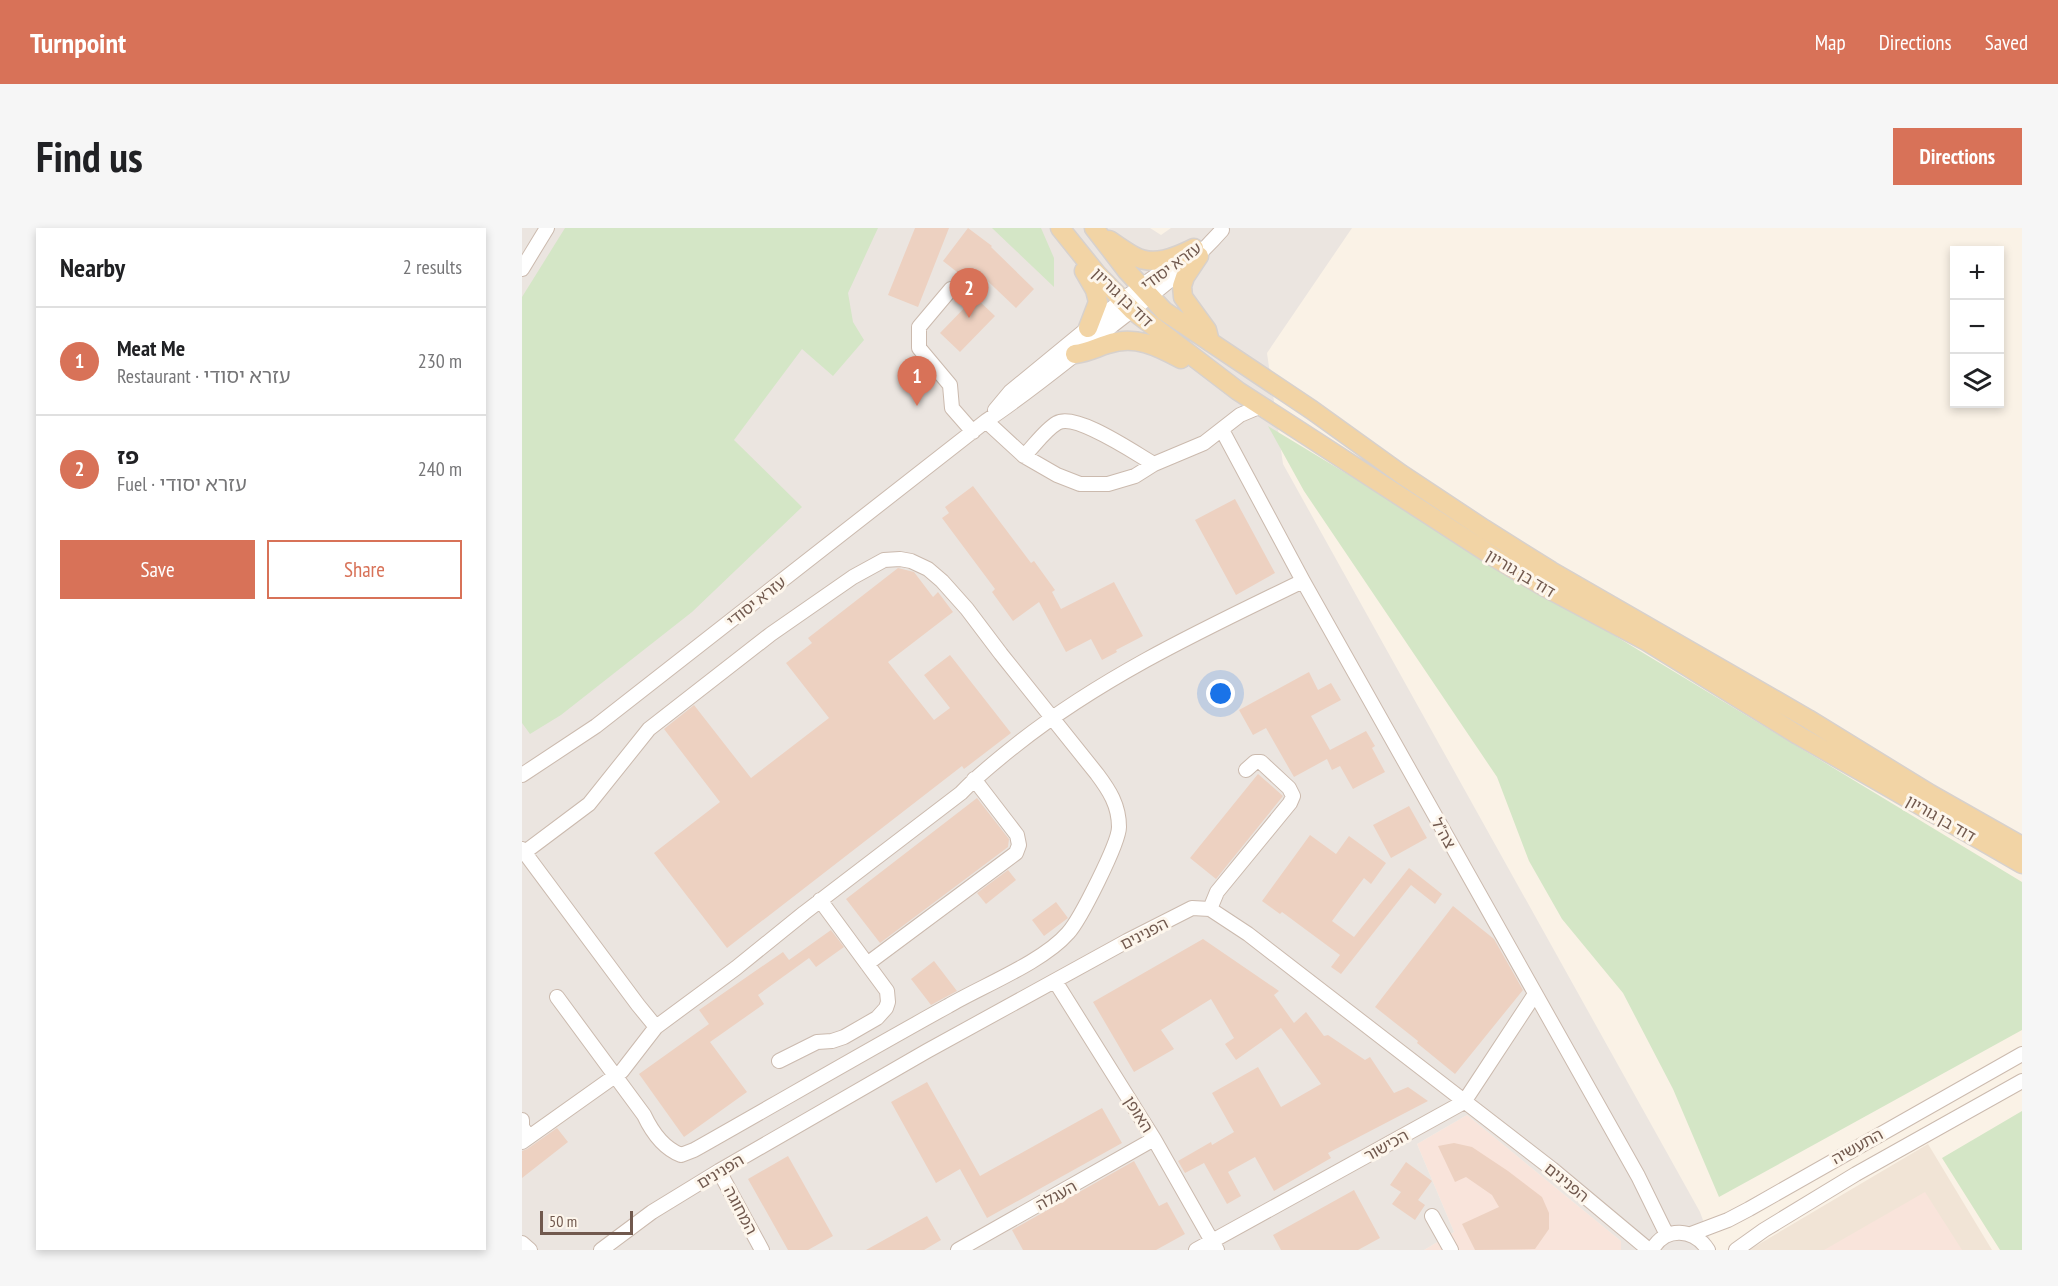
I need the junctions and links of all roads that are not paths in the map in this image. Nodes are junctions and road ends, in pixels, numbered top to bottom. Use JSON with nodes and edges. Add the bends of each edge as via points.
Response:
{"nodes":[{"id":1,"x":547,"y":228,"type":"edge"},
{"id":2,"x":1223,"y":229,"type":"edge"},
{"id":3,"x":1095,"y":231,"type":"edge"},
{"id":4,"x":1063,"y":232,"type":"edge"},
{"id":5,"x":1197,"y":252,"type":"junction"},
{"id":6,"x":522,"y":269,"type":"edge"},
{"id":7,"x":951,"y":289,"type":"dead end"},
{"id":8,"x":1146,"y":292,"type":"junction"},
{"id":9,"x":1127,"y":305,"type":"junction"},
{"id":10,"x":1088,"y":327,"type":"junction"},
{"id":11,"x":1211,"y":344,"type":"junction"},
{"id":12,"x":1076,"y":354,"type":"junction"},
{"id":13,"x":1212,"y":372,"type":"junction"},
{"id":14,"x":1279,"y":418,"type":"junction"},
{"id":15,"x":986,"y":421,"type":"junction"},
{"id":16,"x":1222,"y":430,"type":"junction"},
{"id":17,"x":973,"y":432,"type":"junction"},
{"id":18,"x":1024,"y":456,"type":"junction"},
{"id":19,"x":1154,"y":464,"type":"junction"},
{"id":20,"x":1303,"y":581,"type":"junction"},
{"id":21,"x":1052,"y":717,"type":"junction"},
{"id":22,"x":1246,"y":770,"type":"dead end"},
{"id":23,"x":522,"y":775,"type":"edge"},
{"id":24,"x":974,"y":779,"type":"junction"},
{"id":25,"x":2022,"y":846,"type":"edge"},
{"id":26,"x":524,"y":850,"type":"edge"},
{"id":27,"x":2022,"y":864,"type":"edge"},
{"id":28,"x":820,"y":900,"type":"junction"},
{"id":29,"x":1210,"y":909,"type":"junction"},
{"id":30,"x":867,"y":964,"type":"junction"},
{"id":31,"x":1055,"y":981,"type":"junction"},
{"id":32,"x":1535,"y":994,"type":"junction"},
{"id":33,"x":557,"y":997,"type":"dead end"},
{"id":34,"x":656,"y":1027,"type":"junction"},
{"id":35,"x":844,"y":1037,"type":"junction"},
{"id":36,"x":2022,"y":1054,"type":"edge"},
{"id":37,"x":857,"y":1057,"type":"junction"},
{"id":38,"x":779,"y":1061,"type":"dead end"},
{"id":39,"x":616,"y":1075,"type":"junction"},
{"id":40,"x":2022,"y":1081,"type":"edge"},
{"id":41,"x":1464,"y":1102,"type":"junction"},
{"id":42,"x":522,"y":1120,"type":"edge"},
{"id":43,"x":1154,"y":1139,"type":"junction"},
{"id":44,"x":525,"y":1140,"type":"edge"},
{"id":45,"x":719,"y":1170,"type":"junction"},
{"id":46,"x":1432,"y":1216,"type":"dead end"},
{"id":47,"x":1691,"y":1234,"type":"junction"},
{"id":48,"x":1667,"y":1235,"type":"junction"},
{"id":49,"x":522,"y":1243,"type":"edge"},
{"id":50,"x":1215,"y":1246,"type":"edge"},
{"id":51,"x":530,"y":1250,"type":"edge"},
{"id":52,"x":601,"y":1250,"type":"edge"},
{"id":53,"x":762,"y":1250,"type":"edge"},
{"id":54,"x":958,"y":1250,"type":"edge"},
{"id":55,"x":1196,"y":1250,"type":"edge"},
{"id":56,"x":1451,"y":1250,"type":"edge"},
{"id":57,"x":1650,"y":1250,"type":"edge"},
{"id":58,"x":1708,"y":1250,"type":"edge"},
{"id":59,"x":1736,"y":1250,"type":"edge"}],
"edges":[{"from":1,"to":6,"type":"street"},
{"from":2,"to":5,"type":"street","name":"עזרא יסודי"},
{"from":3,"to":5,"type":"main road","via":[[1143,260]]},
{"from":3,"to":8,"type":"main road","name":"דוד בן גוריון"},
{"from":4,"to":9,"type":"main road","name":"דוד בן גוריון"},
{"from":4,"to":10,"type":"main road","via":[[1095,290],[1098,302]]},
{"from":5,"to":8,"type":"street","name":"עזרא יסודי"},
{"from":5,"to":11,"type":"main road","via":[[1182,286],[1184,297],[1207,330]]},
{"from":7,"to":17,"type":"street","via":[[919,327],[919,348],[950,385],[952,408]]},
{"from":8,"to":9,"type":"street","name":"עזרא יסודי"},
{"from":8,"to":11,"type":"main road","name":"דוד בן גוריון","via":[[1164,311]]},
{"from":9,"to":10,"type":"street","name":"עזרא יסודי"},
{"from":9,"to":12,"type":"street","name":"עזרא יסודי"},
{"from":9,"to":13,"type":"main road","name":"דוד בן גוריון"},
{"from":10,"to":15,"type":"street","name":"עזרא יסודי","via":[[1010,392]]},
{"from":11,"to":25,"type":"main road","name":"דוד בן גוריון","via":[[1551,571]]},
{"from":12,"to":13,"type":"main road","via":[[1133,340],[1161,348]]},
{"from":12,"to":15,"type":"street","name":"עזרא יסודי"},
{"from":13,"to":14,"type":"main road","name":"דוד בן גוריון"},
{"from":14,"to":16,"type":"street","via":[[1259,407],[1240,415]]},
{"from":14,"to":27,"type":"main road","name":"דוד בן גוריון","via":[[1494,557],[1648,642],[1798,735]]},
{"from":15,"to":17,"type":"street","name":"עזרא יסודי"},
{"from":15,"to":18,"type":"street"},
{"from":16,"to":19,"type":"street","via":[[1204,443]]},
{"from":16,"to":20,"type":"street","name":"צה\"ל"},
{"from":17,"to":23,"type":"street","name":"עזרא יסודי","via":[[596,726]]},
{"from":18,"to":19,"type":"street","via":[[1080,484],[1108,484],[1135,476]]},
{"from":18,"to":19,"type":"street","via":[[1058,423],[1070,421]]},
{"from":20,"to":21,"type":"street","via":[[1197,632],[1095,688]]},
{"from":20,"to":32,"type":"street","name":"צה\"ל"},
{"from":21,"to":24,"type":"street"},
{"from":21,"to":26,"type":"street","via":[[942,581],[911,561],[884,560],[771,634],[649,729],[589,804]]},
{"from":21,"to":37,"type":"street","via":[[1112,794],[1117,809],[1119,829],[1114,846],[1079,918],[1069,932],[1040,956]]},
{"from":22,"to":29,"type":"street","via":[[1261,762],[1293,796],[1217,892]]},
{"from":24,"to":28,"type":"street"},
{"from":24,"to":30,"type":"street","via":[[1017,835],[1016,853]]},
{"from":26,"to":34,"type":"street"},
{"from":28,"to":30,"type":"street"},
{"from":28,"to":34,"type":"street"},
{"from":29,"to":31,"type":"street","name":"הפנינים","via":[[1192,908]]},
{"from":29,"to":41,"type":"street","name":"הפנינים","via":[[1248,934]]},
{"from":30,"to":35,"type":"street","via":[[887,991],[888,1002],[877,1018]]},
{"from":31,"to":43,"type":"street","name":"האופן"},
{"from":31,"to":45,"type":"street","name":"הפנינים"},
{"from":32,"to":41,"type":"street","name":"הכישור"},
{"from":32,"to":48,"type":"street","name":"צה\"ל"},
{"from":33,"to":39,"type":"street"},
{"from":34,"to":39,"type":"street"},
{"from":35,"to":37,"type":"street"},
{"from":35,"to":38,"type":"street","via":[[817,1042]]},
{"from":36,"to":47,"type":"street","name":"התעשיה","via":[[1749,1209]]},
{"from":37,"to":39,"type":"street","via":[[681,1155],[671,1151],[652,1132]]},
{"from":39,"to":44,"type":"street"},
{"from":40,"to":59,"type":"street","name":"התעשיה","via":[[1856,1174]]},
{"from":41,"to":50,"type":"street","name":"הכישור"},
{"from":41,"to":57,"type":"street","name":"הפנינים"},
{"from":42,"to":44,"type":"street"},
{"from":43,"to":50,"type":"street","name":"האופן"},
{"from":43,"to":54,"type":"street","name":"העגלה"},
{"from":45,"to":52,"type":"street","name":"הפנינים"},
{"from":45,"to":53,"type":"street","name":"המחוגה"},
{"from":46,"to":56,"type":"street"},
{"from":47,"to":48,"type":"street","name":"התעשיה"},
{"from":47,"to":58,"type":"street"},
{"from":48,"to":57,"type":"street"},
{"from":49,"to":51,"type":"street"},
{"from":50,"to":55,"type":"street","name":"הכישור"}]}
